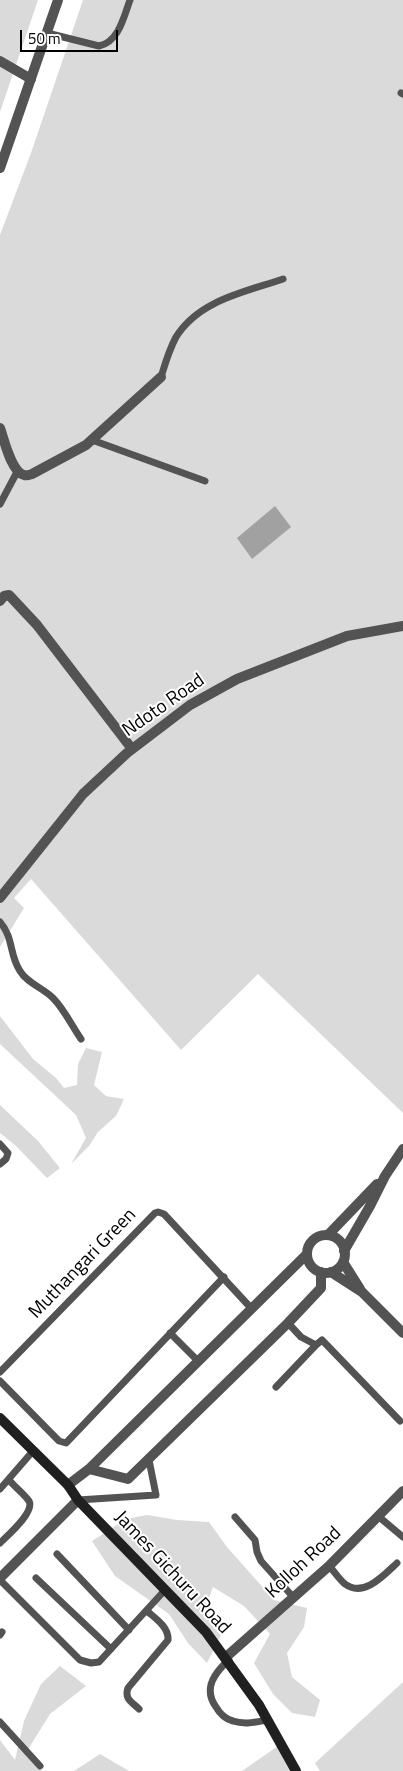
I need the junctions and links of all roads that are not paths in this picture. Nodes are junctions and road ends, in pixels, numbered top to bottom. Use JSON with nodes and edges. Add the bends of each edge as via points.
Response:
{"nodes":[{"id":1,"x":58,"y":0,"type":"edge"},
{"id":2,"x":130,"y":0,"type":"edge"},
{"id":3,"x":46,"y":33,"type":"junction"},
{"id":4,"x":0,"y":61,"type":"edge"},
{"id":5,"x":31,"y":79,"type":"junction"},
{"id":6,"x":0,"y":168,"type":"edge"},
{"id":7,"x":283,"y":279,"type":"dead end"},
{"id":8,"x":161,"y":378,"type":"joint"},
{"id":9,"x":0,"y":428,"type":"edge"},
{"id":10,"x":92,"y":440,"type":"junction"},
{"id":11,"x":18,"y":472,"type":"junction"},
{"id":12,"x":205,"y":481,"type":"dead end"},
{"id":13,"x":0,"y":504,"type":"edge"},
{"id":14,"x":0,"y":601,"type":"edge"},
{"id":15,"x":403,"y":626,"type":"edge"},
{"id":16,"x":132,"y":749,"type":"junction"},
{"id":17,"x":0,"y":897,"type":"edge"},
{"id":18,"x":0,"y":922,"type":"edge"},
{"id":19,"x":81,"y":1039,"type":"dead end"},
{"id":20,"x":0,"y":1144,"type":"edge"},
{"id":21,"x":403,"y":1149,"type":"edge"},
{"id":22,"x":0,"y":1164,"type":"edge"},
{"id":23,"x":385,"y":1176,"type":"junction"},
{"id":24,"x":328,"y":1235,"type":"junction"},
{"id":25,"x":344,"y":1251,"type":"junction"},
{"id":26,"x":307,"y":1254,"type":"junction"},
{"id":27,"x":343,"y":1262,"type":"junction"},
{"id":28,"x":326,"y":1272,"type":"junction"},
{"id":29,"x":224,"y":1277,"type":"junction"},
{"id":30,"x":362,"y":1292,"type":"junction"},
{"id":31,"x":251,"y":1308,"type":"junction"},
{"id":32,"x":288,"y":1323,"type":"junction"},
{"id":33,"x":170,"y":1333,"type":"junction"},
{"id":34,"x":403,"y":1333,"type":"edge"},
{"id":35,"x":316,"y":1345,"type":"junction"},
{"id":36,"x":198,"y":1361,"type":"junction"},
{"id":37,"x":0,"y":1372,"type":"edge"},
{"id":38,"x":0,"y":1381,"type":"edge"},
{"id":39,"x":276,"y":1387,"type":"dead end"},
{"id":40,"x":0,"y":1418,"type":"edge"},
{"id":41,"x":400,"y":1421,"type":"dead end"},
{"id":42,"x":33,"y":1450,"type":"junction"},
{"id":43,"x":149,"y":1460,"type":"junction"},
{"id":44,"x":89,"y":1469,"type":"junction"},
{"id":45,"x":8,"y":1480,"type":"junction"},
{"id":46,"x":68,"y":1485,"type":"junction"},
{"id":47,"x":0,"y":1489,"type":"edge"},
{"id":48,"x":403,"y":1491,"type":"edge"},
{"id":49,"x":78,"y":1500,"type":"junction"},
{"id":50,"x":378,"y":1516,"type":"junction"},
{"id":51,"x":235,"y":1517,"type":"dead end"},
{"id":52,"x":403,"y":1537,"type":"edge"},
{"id":53,"x":0,"y":1543,"type":"edge"},
{"id":54,"x":58,"y":1554,"type":"dead end"},
{"id":55,"x":397,"y":1563,"type":"dead end"},
{"id":56,"x":329,"y":1566,"type":"junction"},
{"id":57,"x":36,"y":1578,"type":"dead end"},
{"id":58,"x":0,"y":1579,"type":"edge"},
{"id":59,"x":165,"y":1590,"type":"junction"},
{"id":60,"x":294,"y":1598,"type":"junction"},
{"id":61,"x":147,"y":1610,"type":"junction"},
{"id":62,"x":130,"y":1630,"type":"junction"},
{"id":63,"x":111,"y":1649,"type":"junction"},
{"id":64,"x":227,"y":1659,"type":"junction"},
{"id":65,"x":140,"y":1709,"type":"dead end"},
{"id":66,"x":268,"y":1720,"type":"junction"},
{"id":67,"x":0,"y":1722,"type":"edge"},
{"id":68,"x":40,"y":1766,"type":"dead end"},
{"id":69,"x":296,"y":1771,"type":"edge"}],
"edges":[{"from":1,"to":3,"type":"street"},
{"from":2,"to":3,"type":"lane","via":[[117,33],[105,45]]},
{"from":3,"to":5,"type":"street"},
{"from":4,"to":5,"type":"street"},
{"from":5,"to":6,"type":"street"},
{"from":7,"to":8,"type":"lane","via":[[221,300],[199,312],[176,338]]},
{"from":8,"to":10,"type":"street"},
{"from":9,"to":11,"type":"street"},
{"from":10,"to":11,"type":"street","via":[[32,474]]},
{"from":10,"to":12,"type":"lane"},
{"from":11,"to":13,"type":"lane"},
{"from":14,"to":16,"type":"street","via":[[9,595],[37,625]]},
{"from":15,"to":16,"type":"street","name":"Ndoto Road","via":[[348,636],[237,679],[190,705]]},
{"from":16,"to":17,"type":"street","name":"Ndoto Road","via":[[83,794]]},
{"from":18,"to":19,"type":"lane","via":[[10,936],[20,973],[56,1002]]},
{"from":20,"to":22,"type":"lane","via":[[8,1152]]},
{"from":21,"to":23,"type":"street"},
{"from":23,"to":24,"type":"street"},
{"from":23,"to":25,"type":"street"},
{"from":24,"to":25,"type":"street","via":[[339,1240]]},
{"from":24,"to":26,"type":"street","via":[[319,1236],[312,1242]]},
{"from":25,"to":27,"type":"street"},
{"from":26,"to":28,"type":"street","via":[[317,1271]]},
{"from":26,"to":31,"type":"street"},
{"from":27,"to":28,"type":"street","via":[[338,1268]]},
{"from":27,"to":30,"type":"street"},
{"from":28,"to":30,"type":"street"},
{"from":28,"to":32,"type":"street","via":[[321,1288]]},
{"from":29,"to":31,"type":"lane","name":"Muthangari Green"},
{"from":29,"to":33,"type":"lane"},
{"from":29,"to":37,"type":"lane","name":"Muthangari Green","via":[[164,1214],[155,1213]]},
{"from":30,"to":34,"type":"street"},
{"from":31,"to":36,"type":"street"},
{"from":32,"to":35,"type":"lane","via":[[301,1337]]},
{"from":32,"to":43,"type":"street"},
{"from":33,"to":36,"type":"lane"},
{"from":33,"to":38,"type":"lane","via":[[66,1443],[59,1441]]},
{"from":35,"to":39,"type":"lane"},
{"from":35,"to":41,"type":"lane","via":[[322,1340]]},
{"from":36,"to":44,"type":"street"},
{"from":40,"to":42,"type":"main road","name":"James Gichuru Road"},
{"from":42,"to":45,"type":"lane"},
{"from":42,"to":46,"type":"main road","name":"James Gichuru Road"},
{"from":43,"to":44,"type":"street","via":[[128,1479]]},
{"from":43,"to":49,"type":"lane","via":[[156,1495]]},
{"from":44,"to":46,"type":"street"},
{"from":45,"to":47,"type":"lane"},
{"from":45,"to":53,"type":"lane","via":[[30,1507],[28,1514]]},
{"from":46,"to":49,"type":"main road","name":"James Gichuru Road"},
{"from":48,"to":50,"type":"street","name":"Kolloh Road"},
{"from":49,"to":58,"type":"street"},
{"from":49,"to":59,"type":"main road","name":"James Gichuru Road"},
{"from":50,"to":52,"type":"lane"},
{"from":50,"to":56,"type":"street","name":"Kolloh Road"},
{"from":51,"to":60,"type":"lane","via":[[255,1540],[261,1560]]},
{"from":54,"to":62,"type":"lane"},
{"from":55,"to":56,"type":"lane","via":[[370,1586],[360,1588],[351,1588]]},
{"from":56,"to":60,"type":"street","name":"Kolloh Road"},
{"from":57,"to":63,"type":"lane"},
{"from":58,"to":63,"type":"lane","via":[[80,1660],[99,1662]]},
{"from":59,"to":61,"type":"lane"},
{"from":59,"to":64,"type":"main road","name":"James Gichuru Road"},
{"from":60,"to":64,"type":"street","name":"Kolloh Road"},
{"from":61,"to":62,"type":"lane"},
{"from":61,"to":65,"type":"lane","via":[[169,1635],[128,1688],[127,1698]]},
{"from":62,"to":63,"type":"lane"},
{"from":64,"to":66,"type":"main road","name":"James Gichuru Road"},
{"from":64,"to":66,"type":"lane","via":[[209,1687],[211,1700],[221,1715],[246,1724]]},
{"from":66,"to":69,"type":"main road","name":"James Gichuru Road"},
{"from":67,"to":68,"type":"lane"}]}
